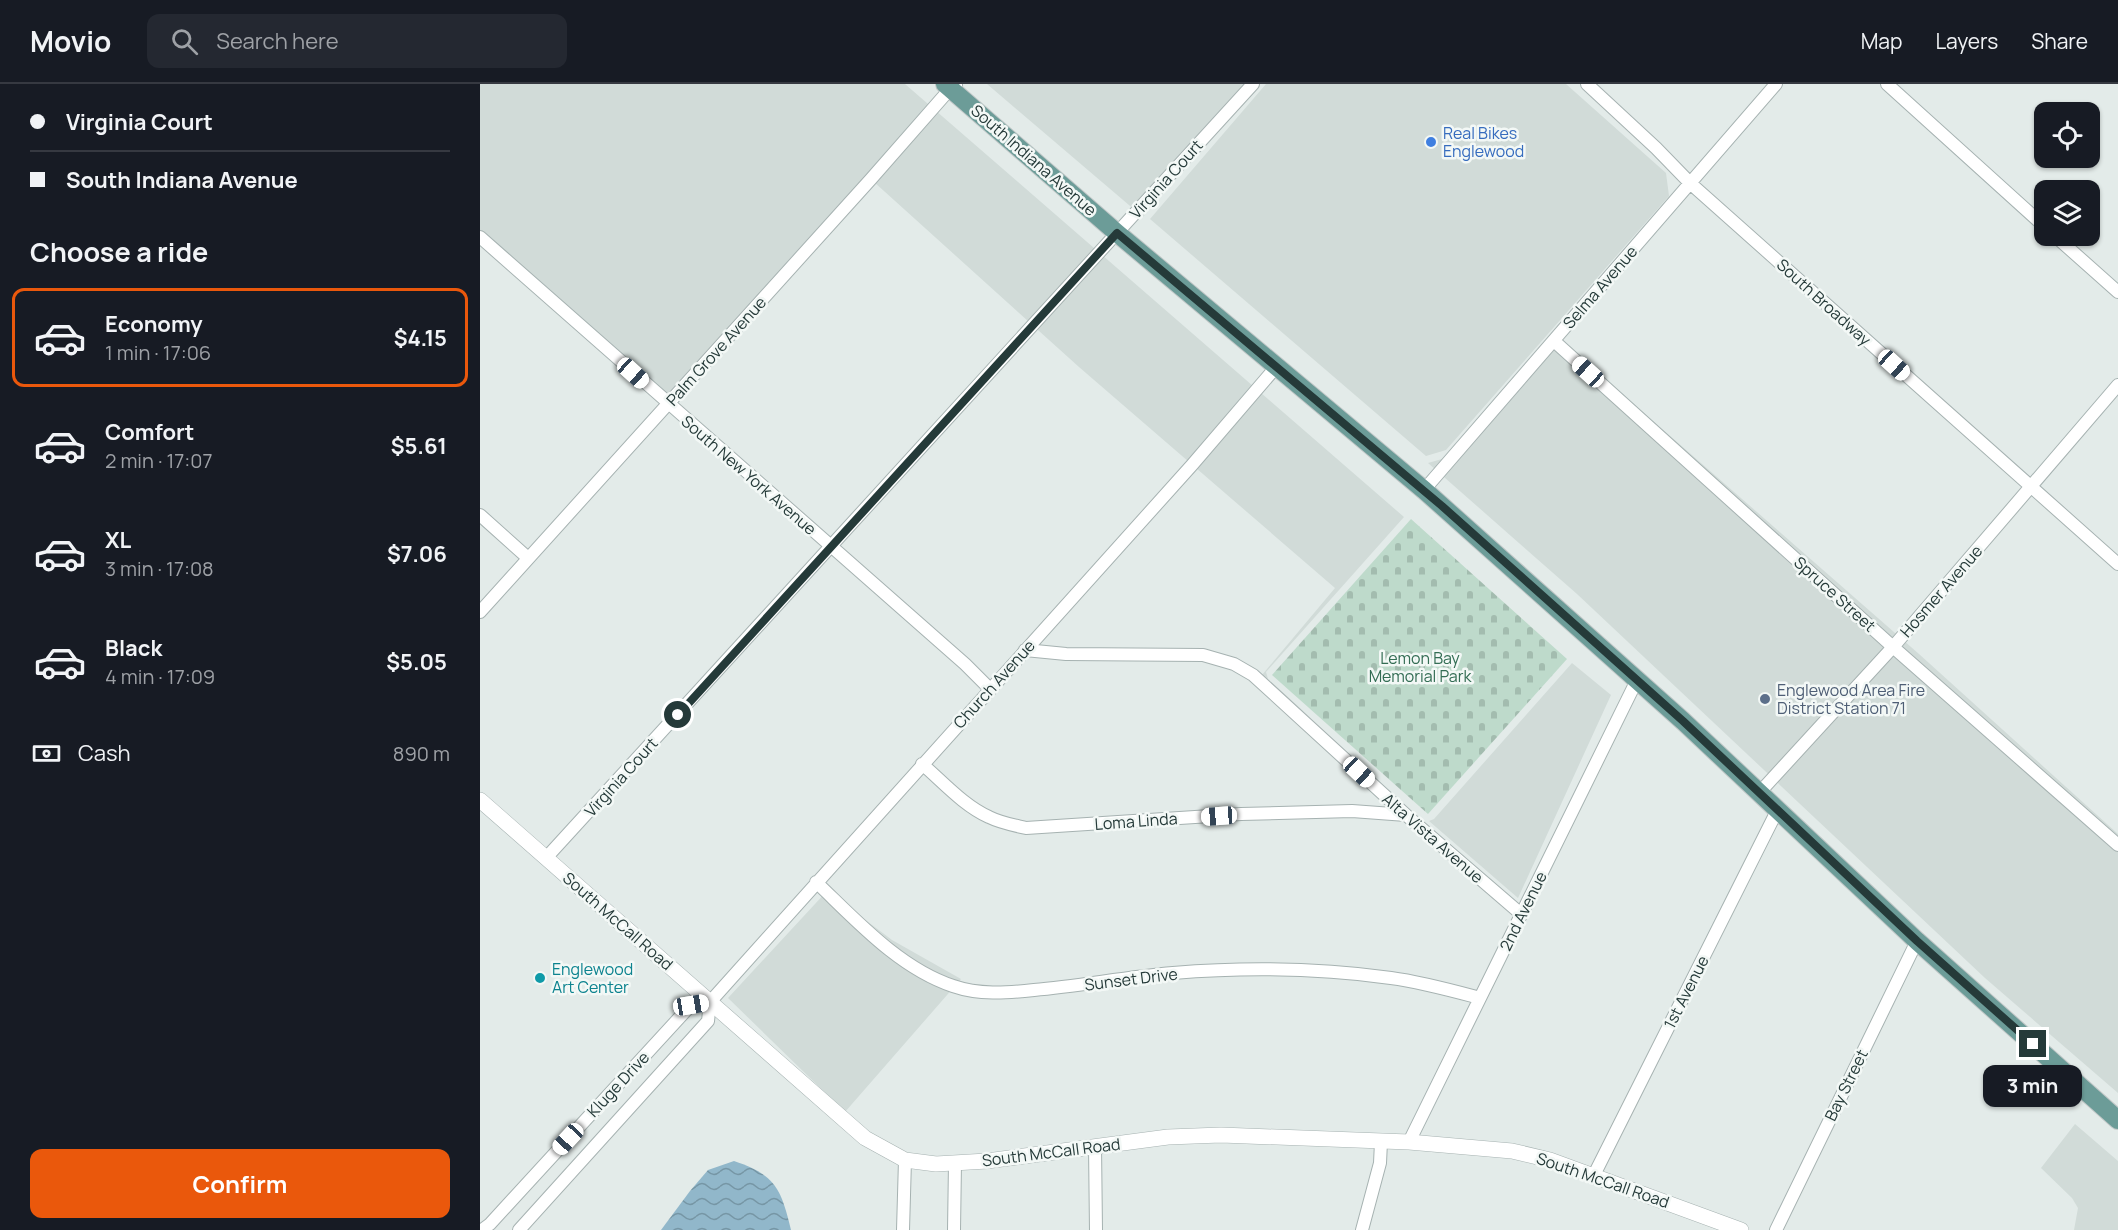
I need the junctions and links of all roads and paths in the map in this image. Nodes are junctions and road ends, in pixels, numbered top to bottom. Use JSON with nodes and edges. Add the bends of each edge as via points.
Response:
{"nodes":[{"id":1,"x":1253,"y":84,"type":"edge"},
{"id":2,"x":1587,"y":84,"type":"edge"},
{"id":3,"x":1776,"y":84,"type":"edge"},
{"id":4,"x":1887,"y":84,"type":"edge"},
{"id":5,"x":951,"y":85,"type":"edge"},
{"id":6,"x":1690,"y":183,"type":"junction"},
{"id":7,"x":2034,"y":217,"type":"edge"},
{"id":8,"x":1117,"y":233,"type":"junction"},
{"id":9,"x":480,"y":237,"type":"edge"},
{"id":10,"x":2066,"y":246,"type":"edge"},
{"id":11,"x":2118,"y":292,"type":"edge"},
{"id":12,"x":1554,"y":341,"type":"junction"},
{"id":13,"x":1277,"y":366,"type":"junction"},
{"id":14,"x":2118,"y":386,"type":"edge"},
{"id":15,"x":669,"y":404,"type":"junction"},
{"id":16,"x":2031,"y":486,"type":"junction"},
{"id":17,"x":1424,"y":490,"type":"junction"},
{"id":18,"x":480,"y":515,"type":"edge"},
{"id":19,"x":831,"y":547,"type":"junction"},
{"id":20,"x":528,"y":558,"type":"junction"},
{"id":21,"x":2118,"y":564,"type":"edge"},
{"id":22,"x":480,"y":612,"type":"edge"},
{"id":23,"x":1893,"y":647,"type":"junction"},
{"id":24,"x":1025,"y":650,"type":"junction"},
{"id":25,"x":1637,"y":680,"type":"junction"},
{"id":26,"x":990,"y":689,"type":"junction"},
{"id":27,"x":922,"y":764,"type":"junction"},
{"id":28,"x":1760,"y":792,"type":"junction"},
{"id":29,"x":480,"y":800,"type":"edge"},
{"id":30,"x":1778,"y":809,"type":"junction"},
{"id":31,"x":1406,"y":815,"type":"junction"},
{"id":32,"x":2118,"y":844,"type":"edge"},
{"id":33,"x":546,"y":858,"type":"junction"},
{"id":34,"x":816,"y":882,"type":"junction"},
{"id":35,"x":1521,"y":914,"type":"junction"},
{"id":36,"x":1917,"y":941,"type":"junction"},
{"id":37,"x":1480,"y":998,"type":"junction"},
{"id":38,"x":710,"y":1002,"type":"junction"},
{"id":39,"x":2117,"y":1118,"type":"edge"},
{"id":40,"x":1380,"y":1142,"type":"junction"},
{"id":41,"x":1409,"y":1142,"type":"junction"},
{"id":42,"x":1095,"y":1146,"type":"junction"},
{"id":43,"x":905,"y":1160,"type":"junction"},
{"id":44,"x":955,"y":1163,"type":"junction"},
{"id":45,"x":1594,"y":1175,"type":"junction"},
{"id":46,"x":482,"y":1230,"type":"edge"},
{"id":47,"x":519,"y":1230,"type":"edge"},
{"id":48,"x":903,"y":1230,"type":"edge"},
{"id":49,"x":954,"y":1230,"type":"edge"},
{"id":50,"x":1096,"y":1230,"type":"edge"},
{"id":51,"x":1362,"y":1230,"type":"edge"},
{"id":52,"x":1741,"y":1230,"type":"edge"},
{"id":53,"x":1776,"y":1230,"type":"edge"}],
"edges":[{"from":1,"to":8,"type":"street","name":"Virginia Court"},
{"from":2,"to":6,"type":"street","name":"South Broadway"},
{"from":3,"to":6,"type":"street","name":"Selma Avenue"},
{"from":4,"to":7,"type":"street"},
{"from":5,"to":8,"type":"main road","name":"South Indiana Avenue"},
{"from":5,"to":15,"type":"street","name":"Palm Grove Avenue"},
{"from":6,"to":12,"type":"street","name":"Selma Avenue"},
{"from":6,"to":16,"type":"street","name":"South Broadway"},
{"from":8,"to":13,"type":"main road","name":"South Indiana Avenue"},
{"from":8,"to":19,"type":"street","name":"Virginia Court"},
{"from":9,"to":15,"type":"street","name":"South New York Avenue"},
{"from":10,"to":11,"type":"street"},
{"from":12,"to":17,"type":"street","name":"Selma Avenue"},
{"from":12,"to":23,"type":"street","name":"Spruce Street"},
{"from":13,"to":17,"type":"main road","name":"South Indiana Avenue"},
{"from":13,"to":24,"type":"street","name":"Church Avenue"},
{"from":14,"to":16,"type":"street","name":"Hosmer Avenue"},
{"from":15,"to":19,"type":"street","name":"South New York Avenue"},
{"from":15,"to":20,"type":"street","name":"Palm Grove Avenue"},
{"from":16,"to":21,"type":"street","name":"South Broadway"},
{"from":16,"to":23,"type":"street","name":"Hosmer Avenue"},
{"from":17,"to":25,"type":"main road","name":"South Indiana Avenue"},
{"from":18,"to":20,"type":"street"},
{"from":19,"to":26,"type":"street","name":"South New York Avenue"},
{"from":19,"to":33,"type":"street","name":"Virginia Court"},
{"from":20,"to":22,"type":"street","name":"Palm Grove Avenue"},
{"from":23,"to":28,"type":"street","name":"Hosmer Avenue"},
{"from":23,"to":32,"type":"street","name":"Spruce Street"},
{"from":24,"to":26,"type":"street","name":"Church Avenue"},
{"from":24,"to":31,"type":"street","name":"Alta Vista Avenue","via":[[1203,655],[1234,664],[1253,675]]},
{"from":25,"to":28,"type":"main road","name":"South Indiana Avenue"},
{"from":25,"to":35,"type":"street","name":"2nd Avenue"},
{"from":26,"to":27,"type":"street","name":"Church Avenue"},
{"from":27,"to":31,"type":"street","name":"Loma Linda","via":[[981,813],[1026,828],[1263,813],[1352,811]]},
{"from":27,"to":34,"type":"street","name":"Church Avenue"},
{"from":28,"to":30,"type":"main road","name":"South Indiana Avenue"},
{"from":29,"to":33,"type":"street","name":"South McCall Road"},
{"from":30,"to":36,"type":"main road","name":"South Indiana Avenue"},
{"from":30,"to":45,"type":"street","name":"1st Avenue"},
{"from":31,"to":35,"type":"street","name":"Alta Vista Avenue"},
{"from":33,"to":38,"type":"street","name":"South McCall Road"},
{"from":34,"to":37,"type":"street","name":"Sunset Drive","via":[[903,959],[940,981],[970,990],[1007,993],[1172,973],[1284,969],[1393,978]]},
{"from":34,"to":38,"type":"street","name":"Church Avenue"},
{"from":35,"to":37,"type":"street","name":"2nd Avenue"},
{"from":36,"to":39,"type":"main road","name":"South Indiana Avenue"},
{"from":36,"to":53,"type":"street","name":"Bay Street"},
{"from":37,"to":41,"type":"street","name":"2nd Avenue"},
{"from":38,"to":43,"type":"street","name":"South McCall Road","via":[[865,1138]]},
{"from":38,"to":46,"type":"street","name":"Kluge Drive","via":[[691,1005]]},
{"from":38,"to":47,"type":"street","via":[[708,1021]]},
{"from":40,"to":41,"type":"street","name":"South McCall Road"},
{"from":40,"to":42,"type":"street","name":"South McCall Road","via":[[1221,1135]]},
{"from":40,"to":51,"type":"street","via":[[1380,1162]]},
{"from":41,"to":45,"type":"street","name":"South McCall Road","via":[[1512,1151]]},
{"from":42,"to":44,"type":"street","name":"South McCall Road"},
{"from":42,"to":50,"type":"street"},
{"from":43,"to":44,"type":"street","name":"South McCall Road"},
{"from":43,"to":48,"type":"street"},
{"from":44,"to":49,"type":"street"},
{"from":45,"to":52,"type":"street","name":"South McCall Road"}]}
